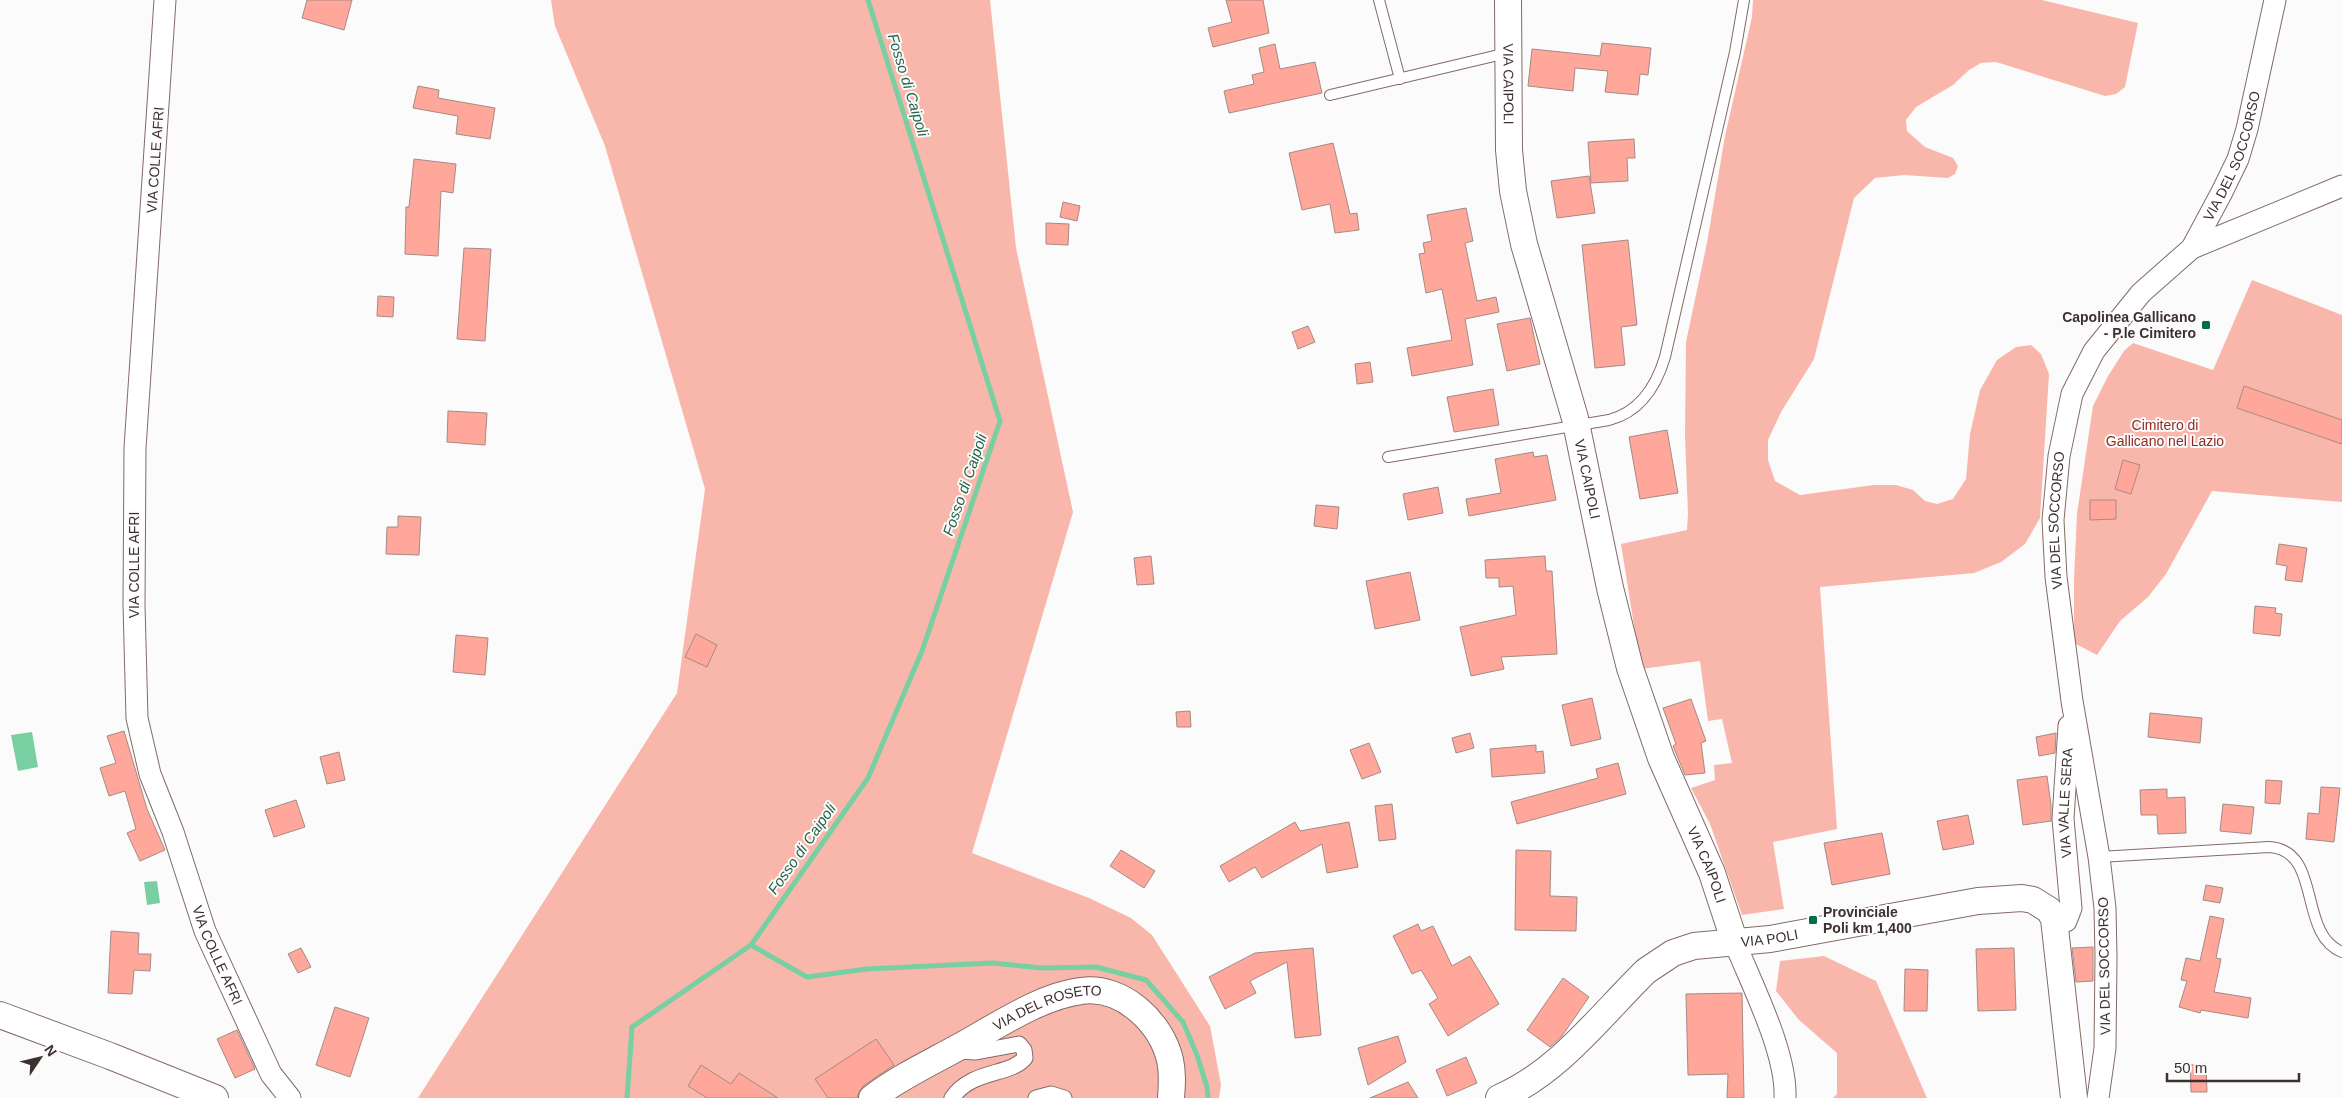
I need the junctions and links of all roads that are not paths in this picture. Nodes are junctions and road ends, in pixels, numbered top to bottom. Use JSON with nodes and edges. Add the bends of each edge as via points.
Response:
{"nodes":[{"id":1,"x":165,"y":0,"type":"edge"},
{"id":2,"x":1379,"y":0,"type":"edge"},
{"id":3,"x":1508,"y":0,"type":"edge"},
{"id":4,"x":1744,"y":0,"type":"edge"},
{"id":5,"x":2275,"y":0,"type":"edge"},
{"id":6,"x":1508,"y":53,"type":"junction"},
{"id":7,"x":1400,"y":78,"type":"junction"},
{"id":8,"x":1330,"y":95,"type":"dead end"},
{"id":9,"x":2342,"y":186,"type":"edge"},
{"id":10,"x":2192,"y":248,"type":"junction"},
{"id":11,"x":1576,"y":426,"type":"junction"},
{"id":12,"x":1388,"y":457,"type":"dead end"},
{"id":13,"x":2072,"y":701,"type":"junction"},
{"id":14,"x":2098,"y":857,"type":"junction"},
{"id":15,"x":2055,"y":925,"type":"junction"},
{"id":16,"x":1734,"y":943,"type":"junction"},
{"id":17,"x":2342,"y":952,"type":"edge"},
{"id":18,"x":0,"y":1015,"type":"edge"},
{"id":19,"x":952,"y":1050,"type":"junction"},
{"id":20,"x":215,"y":1098,"type":"edge"},
{"id":21,"x":290,"y":1098,"type":"edge"},
{"id":22,"x":872,"y":1098,"type":"edge"},
{"id":23,"x":952,"y":1098,"type":"edge"},
{"id":24,"x":1036,"y":1098,"type":"edge"},
{"id":25,"x":1064,"y":1098,"type":"edge"},
{"id":26,"x":1171,"y":1098,"type":"edge"},
{"id":27,"x":1499,"y":1098,"type":"edge"},
{"id":28,"x":1785,"y":1098,"type":"edge"},
{"id":29,"x":2074,"y":1098,"type":"edge"},
{"id":30,"x":2098,"y":1098,"type":"edge"}],
"edges":[{"from":1,"to":21,"type":"street","name":"VIA COLLE AFRI","via":[[135,448],[137,718],[150,774],[205,931],[271,1074]]},
{"from":2,"to":7,"type":"lane"},
{"from":3,"to":6,"type":"street","name":"VIA CAIPOLI"},
{"from":4,"to":11,"type":"lane","via":[[1735,52],[1662,366],[1646,398],[1632,410],[1616,418]]},
{"from":5,"to":10,"type":"street","name":"VIA DEL SOCCORSO","via":[[2243,143],[2222,192]]},
{"from":6,"to":7,"type":"lane"},
{"from":6,"to":11,"type":"street","name":"VIA CAIPOLI","via":[[1508,134],[1513,191],[1524,244]]},
{"from":7,"to":8,"type":"lane"},
{"from":9,"to":10,"type":"street"},
{"from":10,"to":13,"type":"street","name":"VIA DEL SOCCORSO","via":[[2141,292],[2111,327],[2087,364],[2068,405],[2056,480],[2053,534]]},
{"from":11,"to":12,"type":"lane"},
{"from":11,"to":16,"type":"street","name":"VIA CAIPOLI","via":[[1630,668],[1661,758],[1712,873]]},
{"from":13,"to":14,"type":"street","name":"VIA DEL SOCCORSO"},
{"from":13,"to":15,"type":"street","name":"VIA VALLE SERA","via":[[2064,771],[2063,819],[2071,908],[2066,920]]},
{"from":14,"to":17,"type":"lane","via":[[2280,849],[2291,855],[2301,869],[2323,937]]},
{"from":14,"to":30,"type":"street","name":"VIA DEL SOCCORSO","via":[[2105,908],[2106,976],[2104,1048]]},
{"from":15,"to":16,"type":"street","name":"VIA POLI","via":[[2043,904],[2015,898],[1949,906]]},
{"from":15,"to":29,"type":"street","name":"VIA POLI"},
{"from":16,"to":27,"type":"street","name":"VIA POLI","via":[[1694,946],[1662,959],[1562,1057],[1527,1083]]},
{"from":16,"to":28,"type":"street","via":[[1777,1051]]},
{"from":18,"to":20,"type":"street"},
{"from":19,"to":22,"type":"street","name":"VIA DEL ROSETO"},
{"from":19,"to":23,"type":"street","via":[[976,1052],[1019,1044],[1025,1058],[1019,1065],[984,1075],[963,1086]]},
{"from":19,"to":26,"type":"street","name":"VIA DEL ROSETO","via":[[1058,996],[1083,990],[1107,992],[1128,1002],[1156,1030],[1170,1061]]},
{"from":24,"to":25,"type":"street","via":[[1051,1094]]}]}
